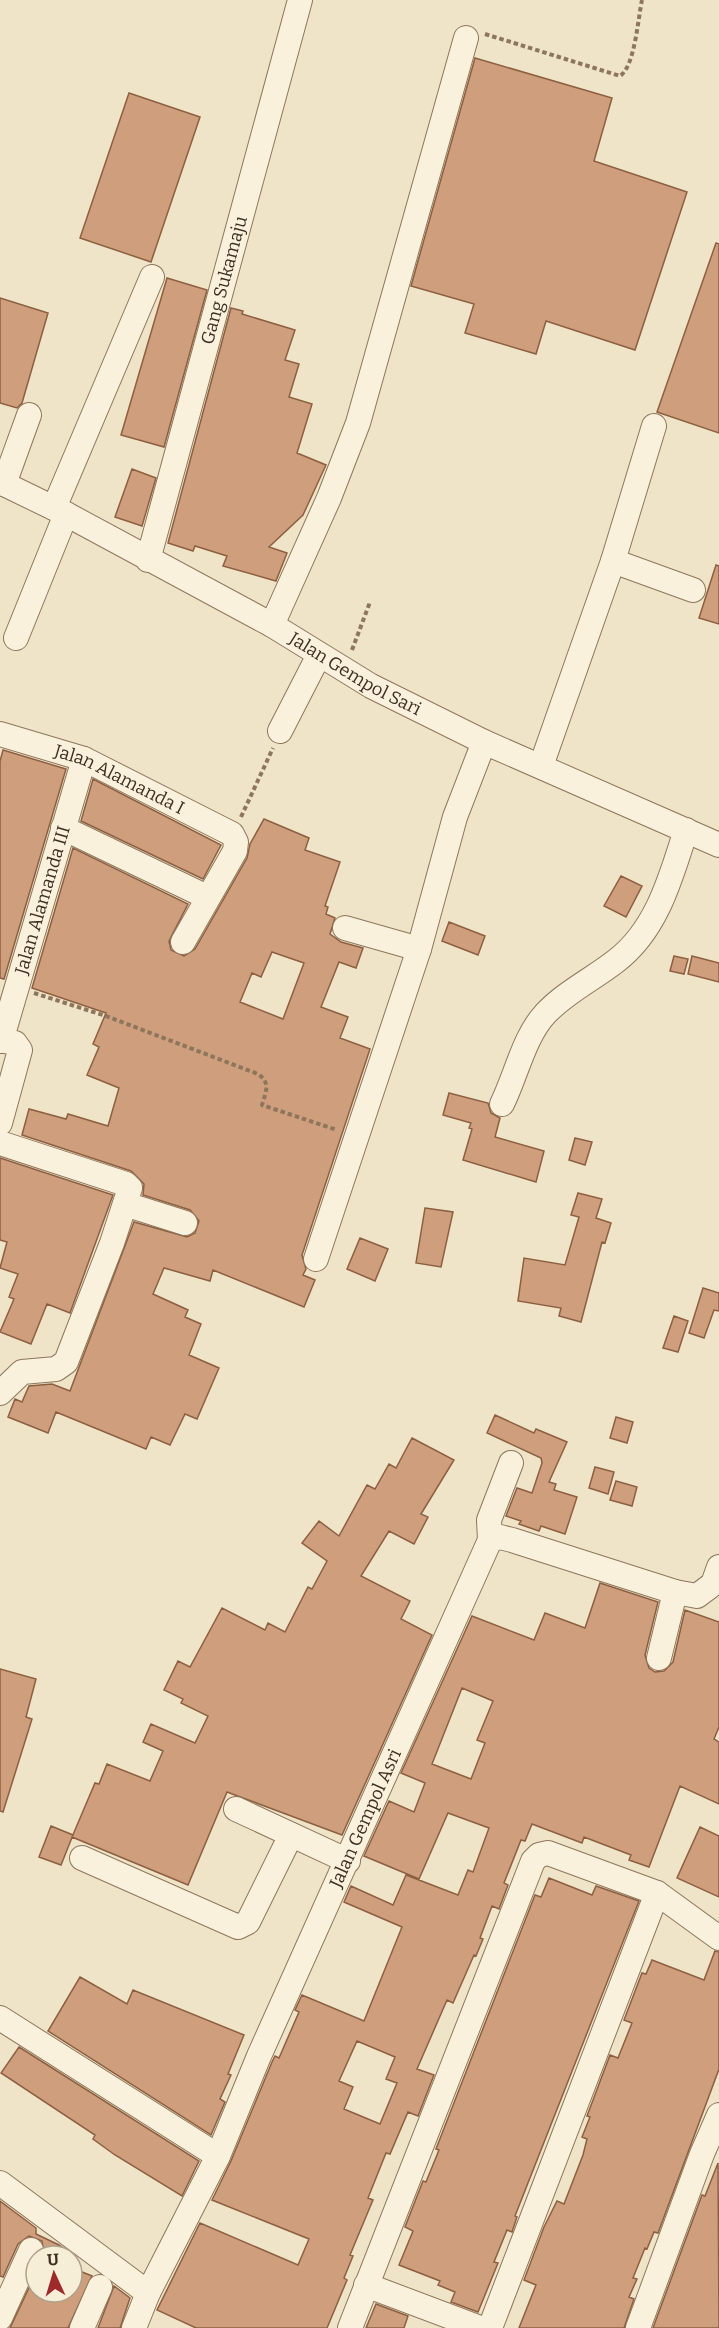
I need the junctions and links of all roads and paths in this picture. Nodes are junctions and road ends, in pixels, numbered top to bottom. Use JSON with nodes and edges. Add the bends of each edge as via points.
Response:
{"nodes":[{"id":1,"x":300,"y":0,"type":"edge"},
{"id":2,"x":642,"y":0,"type":"edge"},
{"id":3,"x":466,"y":38,"type":"joint"},
{"id":4,"x":152,"y":276,"type":"dead end"},
{"id":5,"x":29,"y":415,"type":"dead end"},
{"id":6,"x":654,"y":426,"type":"dead end"},
{"id":7,"x":2,"y":483,"type":"edge"},
{"id":8,"x":60,"y":511,"type":"junction"},
{"id":9,"x":148,"y":560,"type":"junction"},
{"id":10,"x":613,"y":561,"type":"junction"},
{"id":11,"x":693,"y":590,"type":"dead end"},
{"id":12,"x":370,"y":602,"type":"dead end"},
{"id":13,"x":272,"y":625,"type":"junction"},
{"id":14,"x":16,"y":638,"type":"dead end"},
{"id":15,"x":319,"y":655,"type":"junction"},
{"id":16,"x":344,"y":670,"type":"junction"},
{"id":17,"x":280,"y":731,"type":"joint"},
{"id":18,"x":1,"y":738,"type":"edge"},
{"id":19,"x":484,"y":742,"type":"junction"},
{"id":20,"x":84,"y":759,"type":"junction"},
{"id":21,"x":541,"y":766,"type":"junction"},
{"id":22,"x":63,"y":828,"type":"junction"},
{"id":23,"x":686,"y":830,"type":"junction"},
{"id":24,"x":232,"y":834,"type":"junction"},
{"id":25,"x":719,"y":844,"type":"edge"},
{"id":26,"x":207,"y":897,"type":"junction"},
{"id":27,"x":345,"y":928,"type":"dead end"},
{"id":28,"x":183,"y":942,"type":"dead end"},
{"id":29,"x":419,"y":949,"type":"junction"},
{"id":30,"x":16,"y":988,"type":"junction"},
{"id":31,"x":0,"y":1040,"type":"edge"},
{"id":32,"x":502,"y":1104,"type":"dead end"},
{"id":33,"x":0,"y":1123,"type":"edge"},
{"id":34,"x":358,"y":1137,"type":"junction"},
{"id":35,"x":0,"y":1143,"type":"edge"},
{"id":36,"x":125,"y":1204,"type":"junction"},
{"id":37,"x":185,"y":1223,"type":"dead end"},
{"id":38,"x":316,"y":1260,"type":"dead end"},
{"id":39,"x":0,"y":1393,"type":"edge"},
{"id":40,"x":511,"y":1463,"type":"dead end"},
{"id":41,"x":490,"y":1540,"type":"junction"},
{"id":42,"x":716,"y":1582,"type":"edge"},
{"id":43,"x":675,"y":1592,"type":"junction"},
{"id":44,"x":659,"y":1658,"type":"dead end"},
{"id":45,"x":236,"y":1809,"type":"dead end"},
{"id":46,"x":291,"y":1835,"type":"junction"},
{"id":47,"x":82,"y":1858,"type":"dead end"},
{"id":48,"x":348,"y":1861,"type":"junction"},
{"id":49,"x":657,"y":1893,"type":"junction"},
{"id":50,"x":719,"y":1938,"type":"edge"},
{"id":51,"x":0,"y":2018,"type":"edge"},
{"id":52,"x":719,"y":2115,"type":"edge"},
{"id":53,"x":218,"y":2156,"type":"junction"},
{"id":54,"x":0,"y":2183,"type":"edge"},
{"id":55,"x":24,"y":2265,"type":"edge"},
{"id":56,"x":366,"y":2285,"type":"junction"},
{"id":57,"x":100,"y":2287,"type":"dead end"},
{"id":58,"x":148,"y":2293,"type":"junction"},
{"id":59,"x":0,"y":2318,"type":"edge"},
{"id":60,"x":82,"y":2328,"type":"edge"},
{"id":61,"x":134,"y":2328,"type":"edge"},
{"id":62,"x":350,"y":2328,"type":"edge"},
{"id":63,"x":480,"y":2328,"type":"edge"},
{"id":64,"x":490,"y":2328,"type":"edge"},
{"id":65,"x":638,"y":2328,"type":"edge"}],
"edges":[{"from":1,"to":9,"type":"street","name":"Gang Sukamaju"},
{"from":2,"to":3,"type":"path","via":[[631,58],[626,72],[620,76],[478,32]]},
{"from":3,"to":13,"type":"street","via":[[358,423]]},
{"from":4,"to":8,"type":"street"},
{"from":5,"to":7,"type":"street"},
{"from":6,"to":10,"type":"street"},
{"from":7,"to":8,"type":"street","name":"Jalan Gempol Sari"},
{"from":8,"to":9,"type":"street","name":"Jalan Gempol Sari"},
{"from":8,"to":14,"type":"street"},
{"from":9,"to":13,"type":"street","name":"Jalan Gempol Sari"},
{"from":10,"to":11,"type":"street"},
{"from":10,"to":21,"type":"street"},
{"from":12,"to":16,"type":"path"},
{"from":13,"to":15,"type":"street","name":"Jalan Gempol Sari"},
{"from":15,"to":16,"type":"street","name":"Jalan Gempol Sari"},
{"from":15,"to":17,"type":"street"},
{"from":16,"to":19,"type":"street","name":"Jalan Gempol Sari"},
{"from":17,"to":24,"type":"path"},
{"from":18,"to":20,"type":"street","name":"Jalan Alamanda I"},
{"from":19,"to":21,"type":"street","name":"Jalan Gempol Sari"},
{"from":19,"to":29,"type":"street","via":[[455,817]]},
{"from":20,"to":22,"type":"street","name":"Jalan Alamanda III"},
{"from":20,"to":24,"type":"street","name":"Jalan Alamanda I"},
{"from":21,"to":23,"type":"street","name":"Jalan Gempol Sari"},
{"from":22,"to":26,"type":"street"},
{"from":22,"to":30,"type":"street","name":"Jalan Alamanda III"},
{"from":23,"to":25,"type":"street","name":"Jalan Gempol Sari"},
{"from":23,"to":32,"type":"street","via":[[648,927],[617,961],[546,1013],[535,1028]]},
{"from":24,"to":26,"type":"street","via":[[235,851]]},
{"from":26,"to":28,"type":"street"},
{"from":27,"to":29,"type":"street"},
{"from":29,"to":34,"type":"street"},
{"from":30,"to":31,"type":"street","name":"Jalan Alamanda III"},
{"from":30,"to":34,"type":"path","via":[[106,1016],[258,1074],[267,1085],[262,1105]]},
{"from":31,"to":33,"type":"street","via":[[15,1043],[20,1050]]},
{"from":34,"to":38,"type":"street"},
{"from":35,"to":36,"type":"street","via":[[126,1184],[129,1191]]},
{"from":36,"to":37,"type":"street"},
{"from":36,"to":39,"type":"street","via":[[66,1362],[56,1370],[22,1372]]},
{"from":40,"to":41,"type":"street","via":[[489,1520]]},
{"from":41,"to":43,"type":"street","via":[[512,1540]]},
{"from":41,"to":48,"type":"street","name":"Jalan Gempol Asri"},
{"from":42,"to":43,"type":"street","via":[[697,1596]]},
{"from":43,"to":44,"type":"street"},
{"from":45,"to":46,"type":"street"},
{"from":46,"to":47,"type":"street","via":[[248,1922],[238,1927]]},
{"from":46,"to":48,"type":"street"},
{"from":48,"to":53,"type":"street","name":"Jalan Gempol Asri"},
{"from":49,"to":50,"type":"street"},
{"from":49,"to":56,"type":"street","via":[[548,1853],[533,1861]]},
{"from":49,"to":64,"type":"street"},
{"from":51,"to":53,"type":"street"},
{"from":52,"to":65,"type":"street"},
{"from":53,"to":58,"type":"street","name":"Jalan Gempol Asri"},
{"from":54,"to":58,"type":"street"},
{"from":55,"to":59,"type":"street"},
{"from":56,"to":62,"type":"street"},
{"from":56,"to":63,"type":"street"},
{"from":57,"to":60,"type":"street"},
{"from":58,"to":61,"type":"street","name":"Jalan Gempol Asri"}]}
